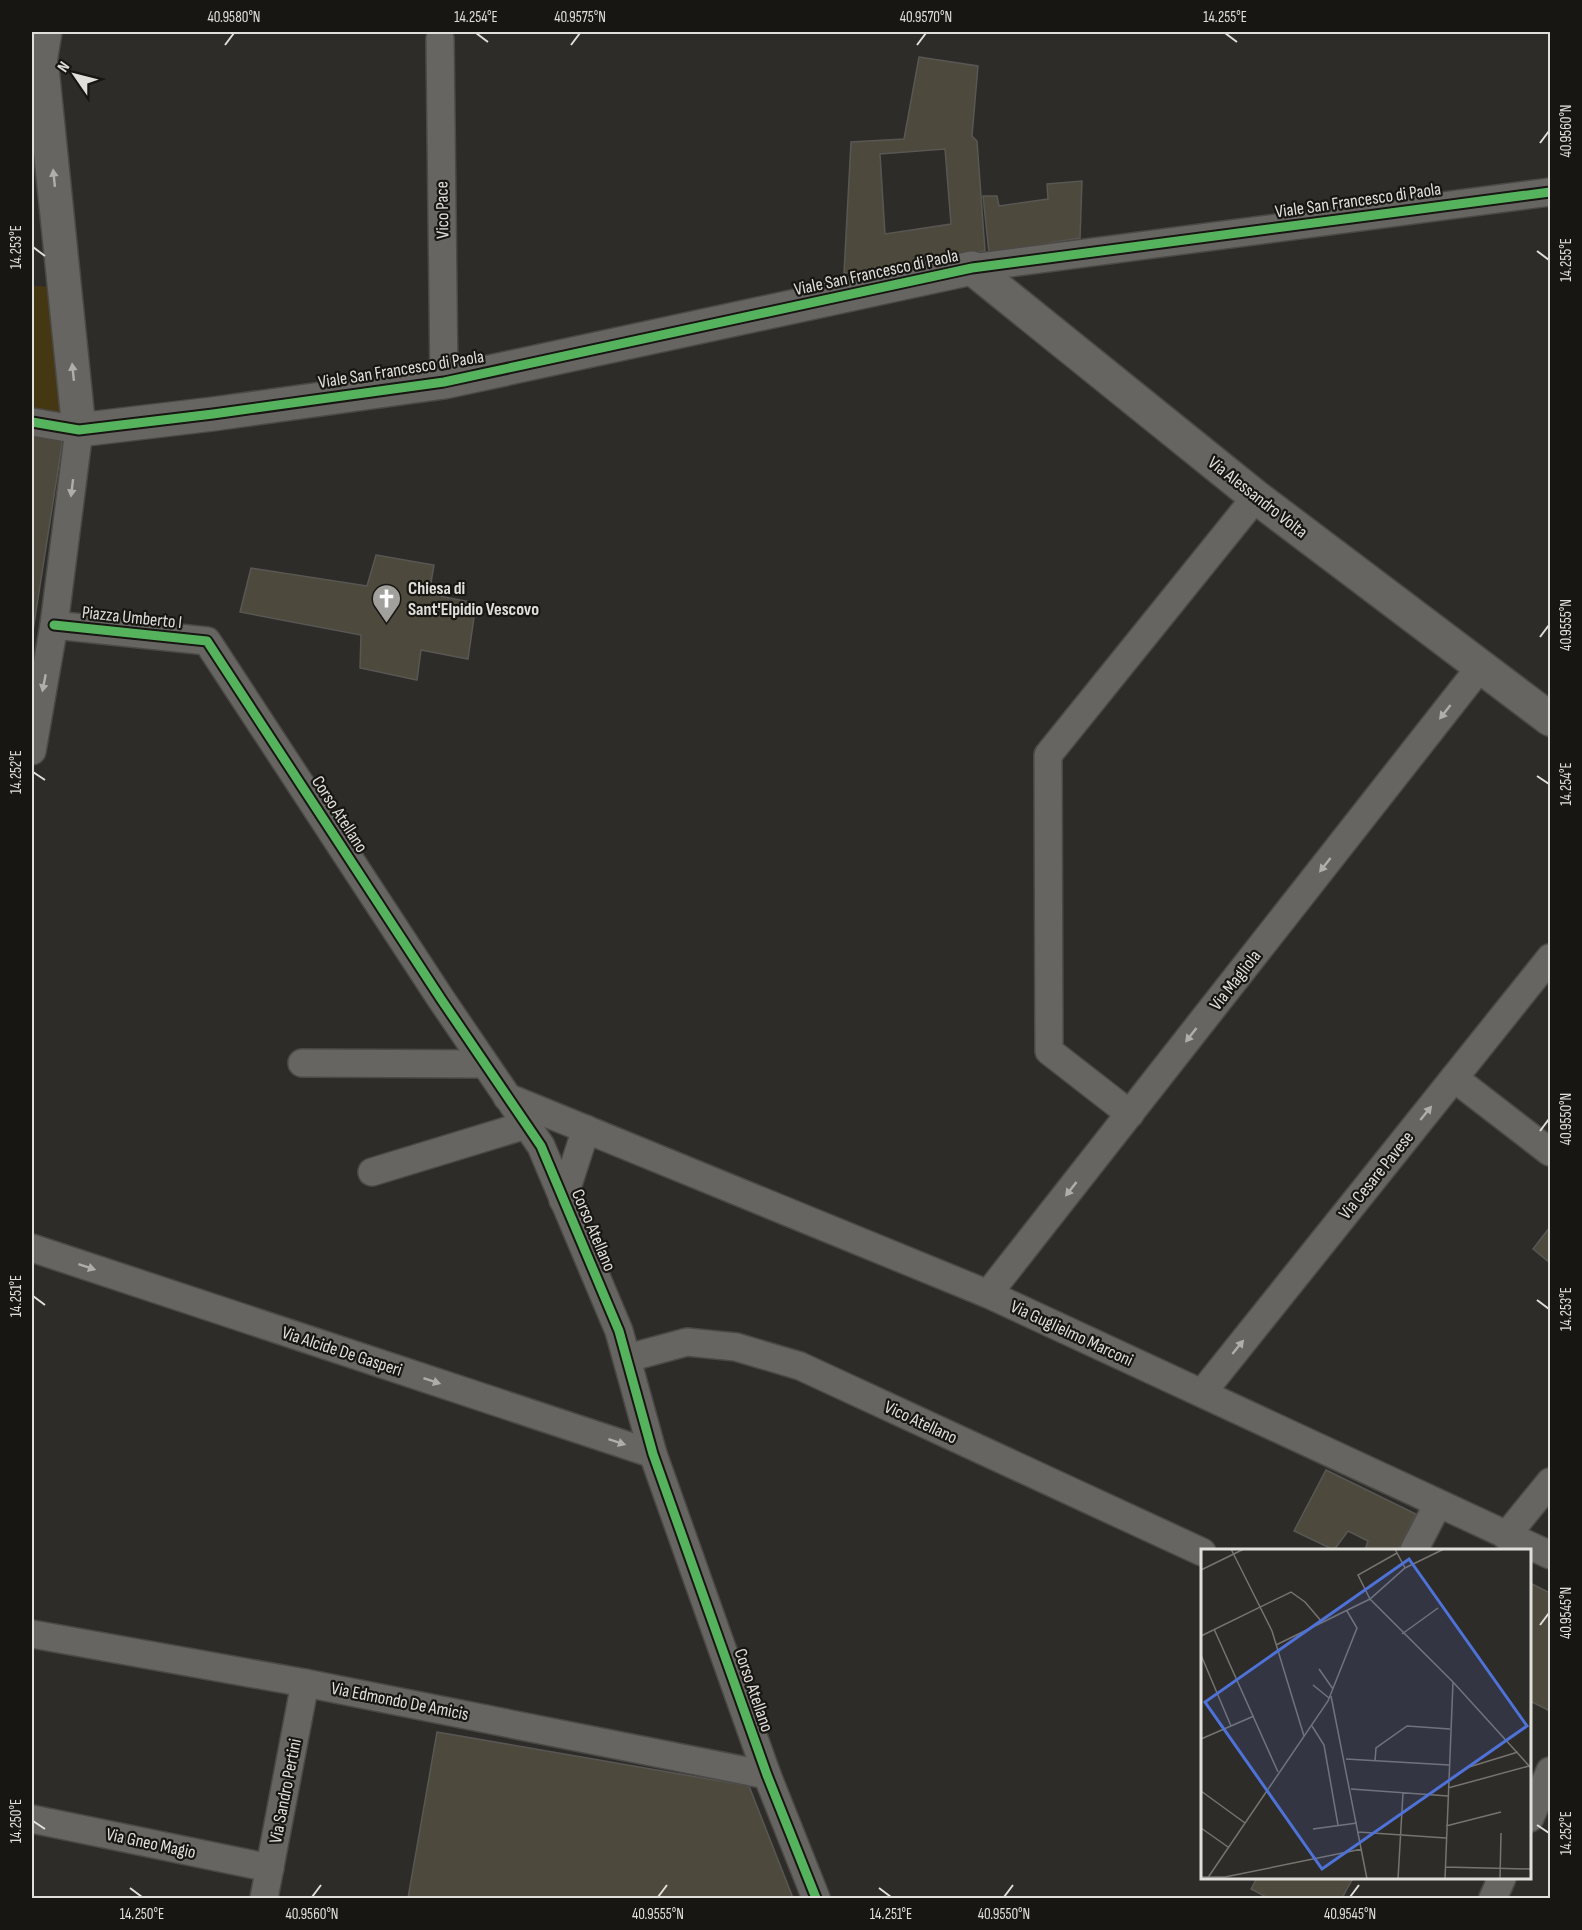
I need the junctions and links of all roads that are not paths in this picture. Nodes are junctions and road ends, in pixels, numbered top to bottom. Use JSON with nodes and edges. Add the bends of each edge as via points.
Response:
{"nodes":[{"id":1,"x":48,"y":32,"type":"edge"},
{"id":2,"x":440,"y":39,"type":"dead end"},
{"id":3,"x":37,"y":68,"type":"edge"},
{"id":4,"x":1551,"y":192,"type":"edge"},
{"id":5,"x":972,"y":268,"type":"junction"},
{"id":6,"x":444,"y":382,"type":"junction"},
{"id":7,"x":32,"y":422,"type":"edge"},
{"id":8,"x":79,"y":430,"type":"junction"},
{"id":9,"x":1256,"y":497,"type":"junction"},
{"id":10,"x":54,"y":625,"type":"junction"},
{"id":11,"x":207,"y":641,"type":"joint"},
{"id":12,"x":1481,"y":666,"type":"junction"},
{"id":13,"x":1551,"y":719,"type":"edge"},
{"id":14,"x":32,"y":751,"type":"edge"},
{"id":15,"x":1551,"y":958,"type":"edge"},
{"id":16,"x":302,"y":1063,"type":"dead end"},
{"id":17,"x":484,"y":1064,"type":"junction"},
{"id":18,"x":1454,"y":1078,"type":"junction"},
{"id":19,"x":507,"y":1097,"type":"junction"},
{"id":20,"x":1130,"y":1114,"type":"junction"},
{"id":21,"x":526,"y":1125,"type":"junction"},
{"id":22,"x":586,"y":1129,"type":"junction"},
{"id":23,"x":1551,"y":1152,"type":"edge"},
{"id":24,"x":372,"y":1172,"type":"dead end"},
{"id":25,"x":563,"y":1200,"type":"junction"},
{"id":26,"x":32,"y":1248,"type":"edge"},
{"id":27,"x":988,"y":1294,"type":"junction"},
{"id":28,"x":628,"y":1358,"type":"junction"},
{"id":29,"x":1202,"y":1393,"type":"junction"},
{"id":30,"x":653,"y":1454,"type":"junction"},
{"id":31,"x":1551,"y":1482,"type":"edge"},
{"id":32,"x":1438,"y":1504,"type":"junction"},
{"id":33,"x":1506,"y":1536,"type":"junction"},
{"id":34,"x":1415,"y":1549,"type":"edge"},
{"id":35,"x":1201,"y":1551,"type":"edge"},
{"id":36,"x":1551,"y":1555,"type":"edge"},
{"id":37,"x":32,"y":1634,"type":"edge"},
{"id":38,"x":305,"y":1683,"type":"junction"},
{"id":39,"x":1551,"y":1771,"type":"edge"},
{"id":40,"x":766,"y":1775,"type":"junction"},
{"id":41,"x":1531,"y":1816,"type":"edge"},
{"id":42,"x":32,"y":1818,"type":"edge"},
{"id":43,"x":270,"y":1868,"type":"junction"},
{"id":44,"x":1502,"y":1879,"type":"edge"},
{"id":45,"x":264,"y":1899,"type":"edge"},
{"id":46,"x":816,"y":1899,"type":"edge"},
{"id":47,"x":1493,"y":1899,"type":"edge"}],
"edges":[{"from":1,"to":3,"type":"street"},
{"from":2,"to":6,"type":"street","name":"Vico Pace"},
{"from":8,"to":3,"type":"street","one_way":true},
{"from":4,"to":5,"type":"street","name":"Viale San Francesco di Paola"},
{"from":5,"to":6,"type":"street","name":"Viale San Francesco di Paola"},
{"from":5,"to":9,"type":"street","name":"Via Alessandro Volta"},
{"from":6,"to":8,"type":"street","name":"Viale San Francesco di Paola"},
{"from":7,"to":8,"type":"street"},
{"from":8,"to":10,"type":"street","name":"Piazza Umberto I","one_way":true},
{"from":9,"to":12,"type":"street","name":"Via Alessandro Volta"},
{"from":9,"to":20,"type":"street","via":[[1048,755],[1049,1051]]},
{"from":10,"to":11,"type":"street","name":"Piazza Umberto I"},
{"from":10,"to":14,"type":"street","one_way":true},
{"from":11,"to":17,"type":"street","name":"Corso Atellano"},
{"from":12,"to":13,"type":"street","name":"Via Alessandro Volta"},
{"from":12,"to":20,"type":"street","name":"Via Magliola","one_way":true},
{"from":15,"to":18,"type":"street","name":"Via Cesare Pavese"},
{"from":16,"to":17,"type":"street"},
{"from":17,"to":19,"type":"street","name":"Corso Atellano"},
{"from":18,"to":23,"type":"street"},
{"from":29,"to":18,"type":"street","name":"Via Cesare Pavese","one_way":true},
{"from":19,"to":21,"type":"street","name":"Corso Atellano"},
{"from":19,"to":22,"type":"street","name":"Via Guglielmo Marconi"},
{"from":20,"to":27,"type":"street","name":"Via Magliola","one_way":true},
{"from":21,"to":24,"type":"street"},
{"from":21,"to":25,"type":"street","name":"Corso Atellano","via":[[541,1146]]},
{"from":22,"to":25,"type":"street"},
{"from":22,"to":27,"type":"street","name":"Via Guglielmo Marconi"},
{"from":25,"to":28,"type":"street","name":"Corso Atellano"},
{"from":26,"to":30,"type":"street","name":"Via Alcide De Gasperi","one_way":true},
{"from":27,"to":29,"type":"street","name":"Via Guglielmo Marconi"},
{"from":28,"to":30,"type":"street","name":"Corso Atellano"},
{"from":28,"to":35,"type":"street","name":"Vico Atellano","via":[[687,1342],[736,1347],[800,1366]]},
{"from":29,"to":32,"type":"street","name":"Via Guglielmo Marconi"},
{"from":30,"to":40,"type":"street","name":"Corso Atellano"},
{"from":31,"to":33,"type":"street"},
{"from":32,"to":33,"type":"street","name":"Via Guglielmo Marconi"},
{"from":32,"to":34,"type":"street"},
{"from":33,"to":36,"type":"street","name":"Via Guglielmo Marconi"},
{"from":37,"to":38,"type":"street","name":"Via Edmondo De Amicis"},
{"from":38,"to":40,"type":"street","name":"Via Edmondo De Amicis"},
{"from":38,"to":43,"type":"street","name":"Via Sandro Pertini"},
{"from":39,"to":41,"type":"street"},
{"from":40,"to":46,"type":"street","name":"Corso Atellano"},
{"from":42,"to":43,"type":"street","name":"Via Gneo Magio"},
{"from":43,"to":45,"type":"street","name":"Via Sandro Pertini"},
{"from":44,"to":47,"type":"street"}]}
